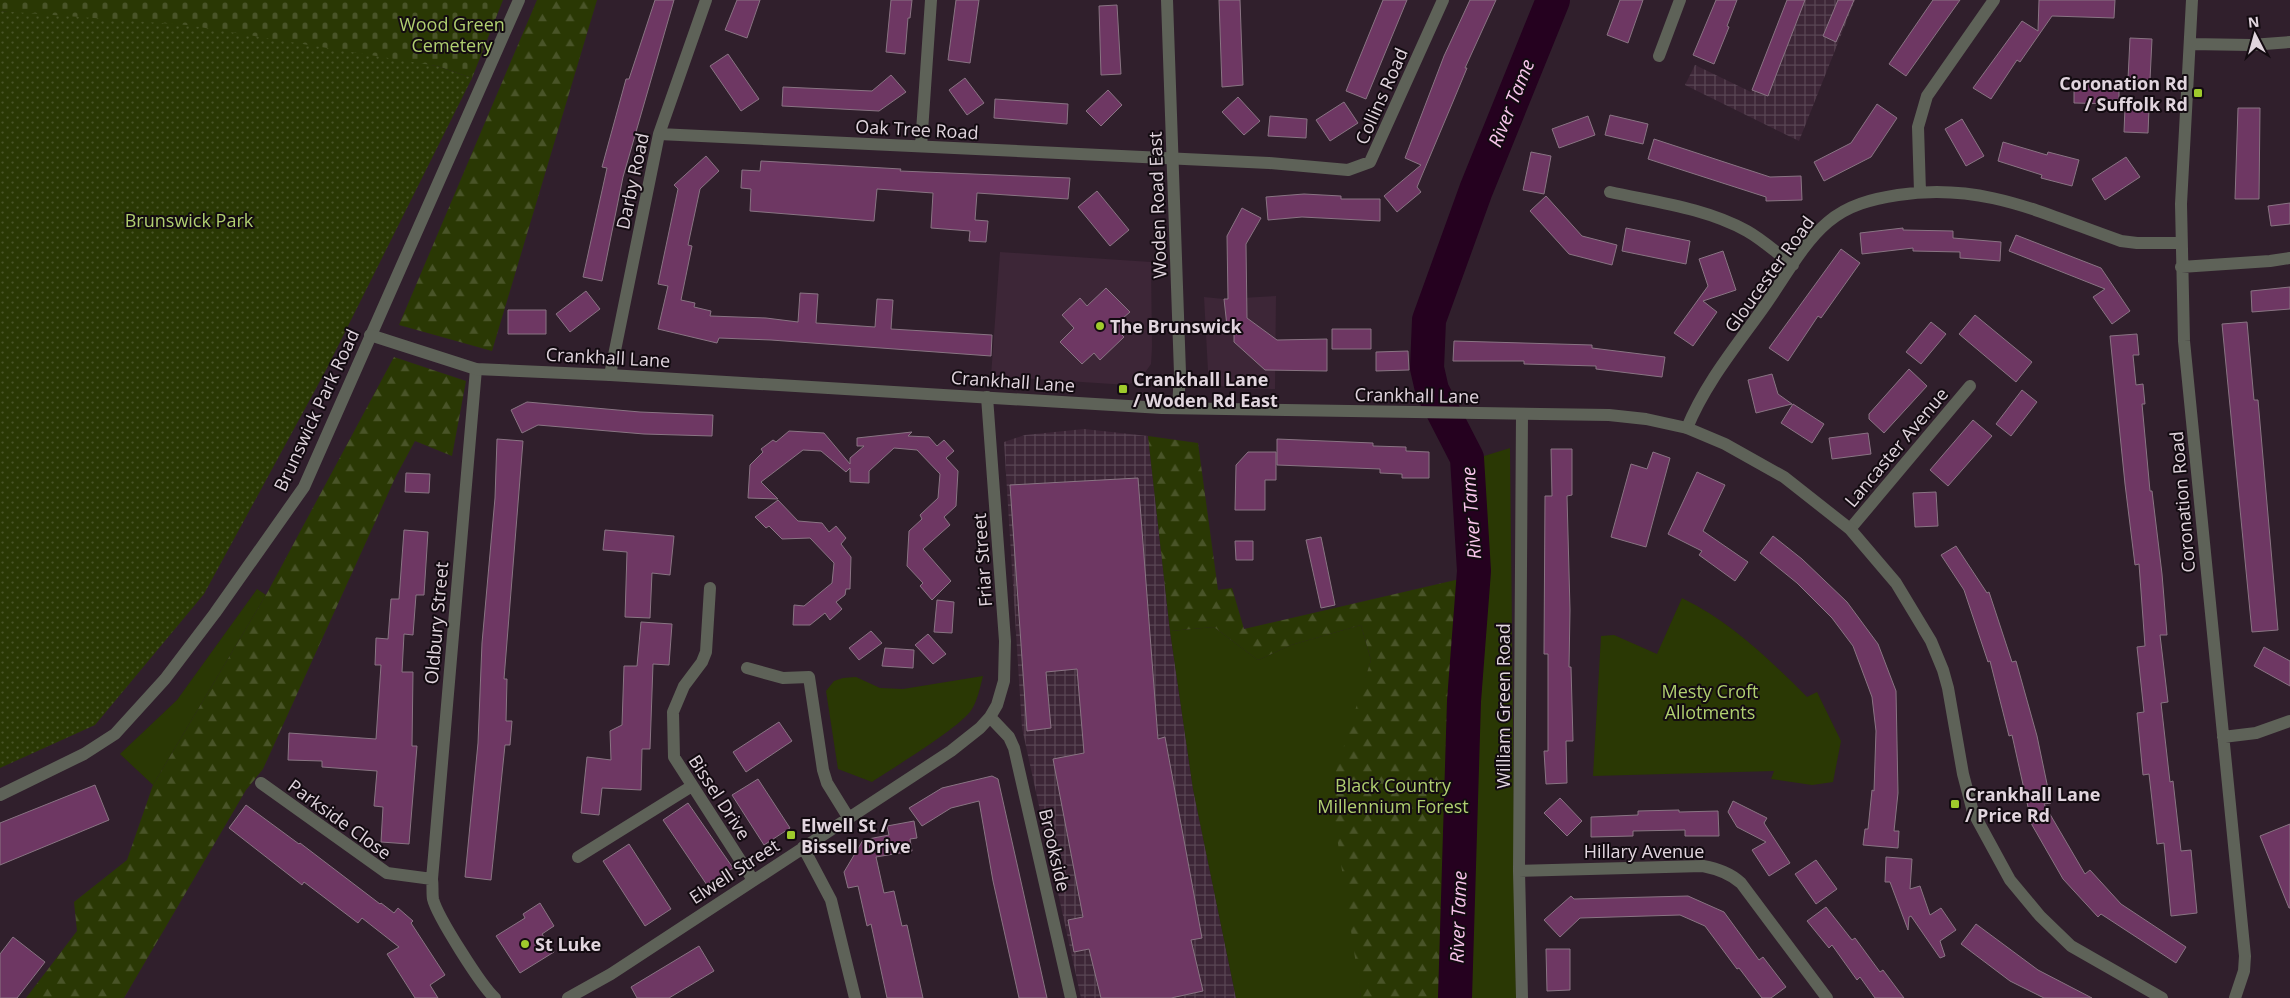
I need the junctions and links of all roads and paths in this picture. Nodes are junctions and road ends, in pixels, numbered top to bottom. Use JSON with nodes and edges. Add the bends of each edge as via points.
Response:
{"nodes":[{"id":1,"x":519,"y":0,"type":"edge"},
{"id":2,"x":706,"y":0,"type":"edge"},
{"id":3,"x":931,"y":0,"type":"edge"},
{"id":4,"x":1167,"y":0,"type":"edge"},
{"id":5,"x":1443,"y":0,"type":"edge"},
{"id":6,"x":1680,"y":0,"type":"edge"},
{"id":7,"x":1994,"y":0,"type":"edge"},
{"id":8,"x":2192,"y":0,"type":"edge"},
{"id":9,"x":2290,"y":42,"type":"edge"},
{"id":10,"x":2190,"y":44,"type":"junction"},
{"id":11,"x":1658,"y":56,"type":"dead end"},
{"id":12,"x":659,"y":134,"type":"junction"},
{"id":13,"x":921,"y":146,"type":"junction"},
{"id":14,"x":1173,"y":159,"type":"junction"},
{"id":15,"x":1610,"y":192,"type":"dead end"},
{"id":16,"x":1920,"y":192,"type":"junction"},
{"id":17,"x":2180,"y":243,"type":"junction"},
{"id":18,"x":2290,"y":258,"type":"edge"},
{"id":19,"x":1793,"y":265,"type":"junction"},
{"id":20,"x":2181,"y":268,"type":"junction"},
{"id":21,"x":370,"y":335,"type":"junction"},
{"id":22,"x":476,"y":369,"type":"junction"},
{"id":23,"x":610,"y":374,"type":"junction"},
{"id":24,"x":1970,"y":386,"type":"dead end"},
{"id":25,"x":987,"y":397,"type":"junction"},
{"id":26,"x":1178,"y":408,"type":"junction"},
{"id":27,"x":1522,"y":414,"type":"junction"},
{"id":28,"x":1687,"y":428,"type":"junction"},
{"id":29,"x":1850,"y":529,"type":"junction"},
{"id":30,"x":710,"y":588,"type":"dead end"},
{"id":31,"x":747,"y":668,"type":"dead end"},
{"id":32,"x":990,"y":718,"type":"junction"},
{"id":33,"x":2290,"y":721,"type":"edge"},
{"id":34,"x":2223,"y":737,"type":"junction"},
{"id":35,"x":261,"y":783,"type":"dead end"},
{"id":36,"x":692,"y":786,"type":"junction"},
{"id":37,"x":0,"y":795,"type":"edge"},
{"id":38,"x":848,"y":817,"type":"junction"},
{"id":39,"x":803,"y":847,"type":"junction"},
{"id":40,"x":578,"y":857,"type":"dead end"},
{"id":41,"x":1519,"y":870,"type":"junction"},
{"id":42,"x":432,"y":880,"type":"junction"},
{"id":43,"x":753,"y":880,"type":"junction"},
{"id":44,"x":495,"y":998,"type":"edge"},
{"id":45,"x":568,"y":998,"type":"edge"},
{"id":46,"x":855,"y":998,"type":"edge"},
{"id":47,"x":1071,"y":998,"type":"edge"},
{"id":48,"x":1522,"y":998,"type":"edge"},
{"id":49,"x":1827,"y":998,"type":"edge"},
{"id":50,"x":2162,"y":998,"type":"edge"},
{"id":51,"x":2235,"y":998,"type":"edge"}],
"edges":[{"from":1,"to":21,"type":"street","name":"Brunswick Park Road"},
{"from":2,"to":12,"type":"street","name":"Darby Road"},
{"from":3,"to":13,"type":"street"},
{"from":4,"to":14,"type":"street","name":"Woden Road East"},
{"from":5,"to":14,"type":"street","name":"Collins Road","via":[[1370,162],[1348,170]]},
{"from":6,"to":11,"type":"street"},
{"from":7,"to":16,"type":"street","via":[[1926,96],[1918,127]]},
{"from":8,"to":10,"type":"street","name":"Coronation Road"},
{"from":9,"to":10,"type":"street"},
{"from":10,"to":17,"type":"street","name":"Coronation Road"},
{"from":12,"to":13,"type":"street","name":"Oak Tree Road"},
{"from":12,"to":23,"type":"street","name":"Darby Road"},
{"from":13,"to":14,"type":"street","name":"Oak Tree Road"},
{"from":14,"to":26,"type":"street","name":"Woden Road East","via":[[1180,373]]},
{"from":15,"to":19,"type":"street","via":[[1714,216],[1748,231]]},
{"from":16,"to":17,"type":"street","name":"Gloucester Road","via":[[1975,194],[2011,201],[2121,241]]},
{"from":16,"to":19,"type":"street","name":"Gloucester Road","via":[[1877,198],[1838,214],[1812,239]]},
{"from":17,"to":20,"type":"street","name":"Coronation Road"},
{"from":18,"to":20,"type":"street"},
{"from":19,"to":28,"type":"street","name":"Gloucester Road","via":[[1706,390]]},
{"from":20,"to":34,"type":"street","name":"Coronation Road","via":[[2184,342]]},
{"from":21,"to":22,"type":"street","name":"Crankhall Lane"},
{"from":21,"to":37,"type":"street","name":"Brunswick Park Road","via":[[304,487],[165,679],[115,734],[84,754]]},
{"from":22,"to":23,"type":"street","name":"Crankhall Lane"},
{"from":22,"to":42,"type":"street","name":"Oldbury Street"},
{"from":23,"to":25,"type":"street","name":"Crankhall Lane"},
{"from":24,"to":29,"type":"street","name":"Lancaster Avenue"},
{"from":25,"to":26,"type":"street","name":"Crankhall Lane"},
{"from":25,"to":32,"type":"street","name":"Friar Street","via":[[1005,641],[1001,694]]},
{"from":26,"to":27,"type":"street","name":"Crankhall Lane"},
{"from":27,"to":28,"type":"street","name":"Crankhall Lane","via":[[1609,415]]},
{"from":27,"to":41,"type":"street","name":"William Green Road"},
{"from":28,"to":29,"type":"street","name":"Crankhall Lane","via":[[1725,444],[1784,478]]},
{"from":29,"to":50,"type":"street","name":"Crankhall Lane","via":[[1896,583],[1937,656],[1948,688],[1962,774],[1974,812],[2010,880],[2071,946]]},
{"from":30,"to":36,"type":"street","name":"Bissel Drive","via":[[706,652],[684,686],[673,712],[674,757]]},
{"from":31,"to":38,"type":"street","via":[[783,678],[809,677],[823,770]]},
{"from":32,"to":38,"type":"street","name":"Elwell Street","via":[[951,751]]},
{"from":32,"to":47,"type":"street","name":"Brookside","via":[[1009,737],[1014,748]]},
{"from":33,"to":34,"type":"street","via":[[2256,733]]},
{"from":34,"to":51,"type":"street","name":"Coronation Road","via":[[2245,956],[2244,971]]},
{"from":35,"to":42,"type":"street","name":"Parkside Close","via":[[387,874]]},
{"from":36,"to":40,"type":"street"},
{"from":36,"to":43,"type":"street","name":"Bissel Drive"},
{"from":38,"to":39,"type":"street","name":"Elwell Street"},
{"from":39,"to":43,"type":"street","name":"Elwell Street"},
{"from":39,"to":46,"type":"street","via":[[831,900]]},
{"from":41,"to":48,"type":"street","name":"William Green Road"},
{"from":41,"to":49,"type":"street","name":"Hillary Avenue","via":[[1703,866],[1719,869],[1741,883]]},
{"from":42,"to":44,"type":"street","name":"Oldbury Street","via":[[434,900],[441,917],[481,982]]},
{"from":43,"to":45,"type":"street","name":"Elwell Street","via":[[611,974]]}]}
